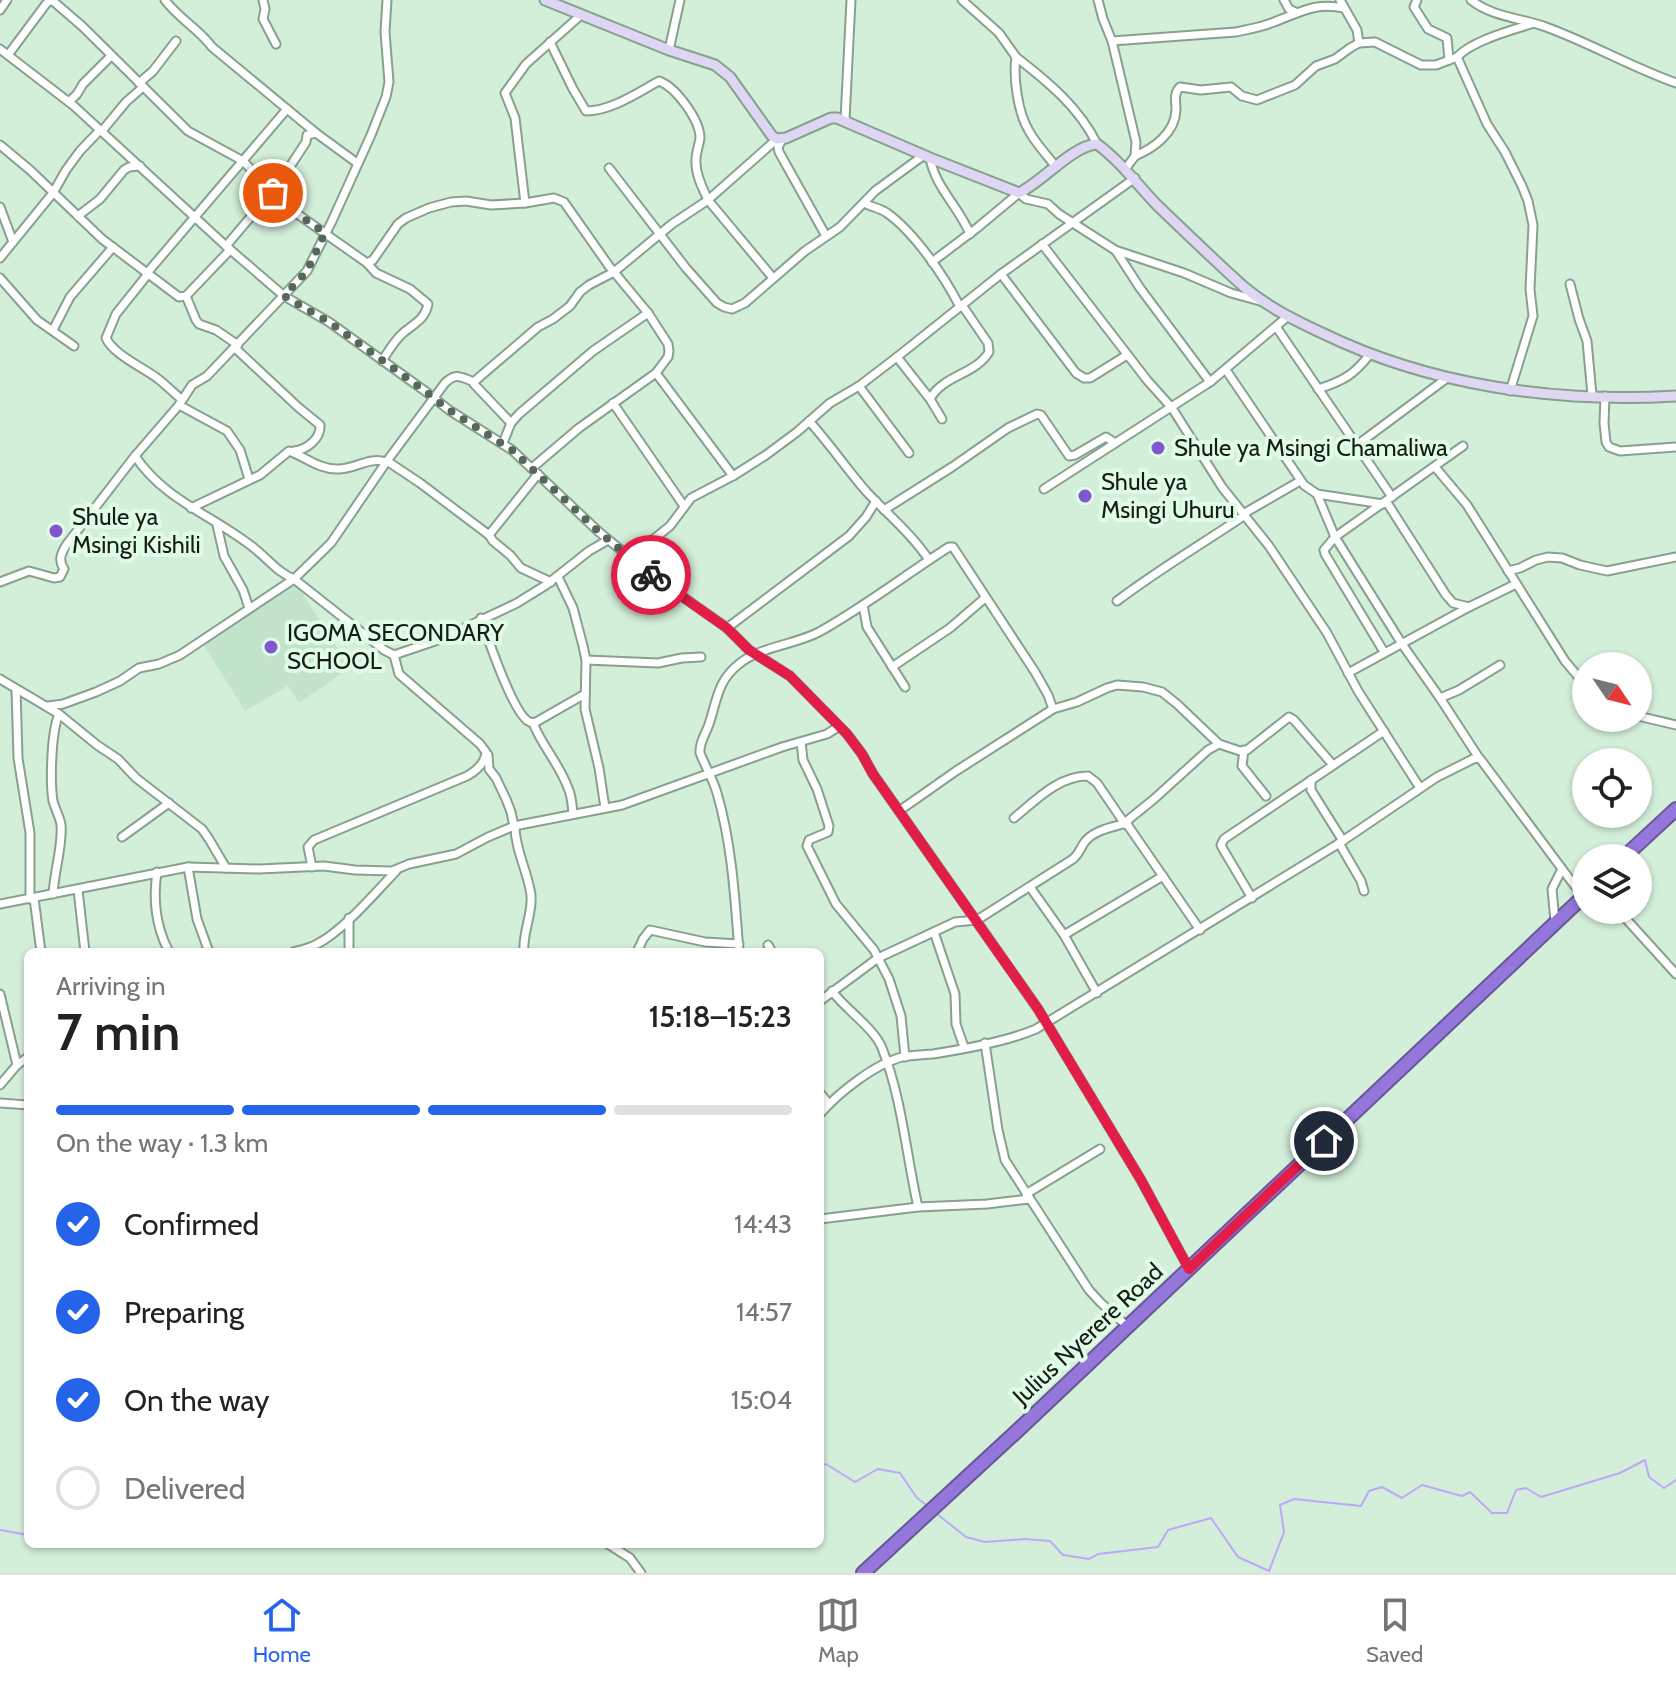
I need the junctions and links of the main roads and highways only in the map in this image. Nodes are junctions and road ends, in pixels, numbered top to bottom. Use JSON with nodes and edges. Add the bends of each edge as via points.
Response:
{"nodes":[{"id":1,"x":545,"y":0,"type":"edge"},
{"id":2,"x":1676,"y":396,"type":"edge"},
{"id":3,"x":1676,"y":809,"type":"edge"},
{"id":4,"x":1638,"y":844,"type":"edge"},
{"id":5,"x":1572,"y":906,"type":"edge"},
{"id":6,"x":863,"y":1573,"type":"edge"}],
"edges":[{"from":1,"to":2,"type":"main road","via":[[715,65],[742,92],[772,136],[780,138],[831,118],[845,120],[1019,193],[1089,144],[1097,144],[1263,302],[1370,354],[1510,391]]},
{"from":3,"to":4,"type":"highway"},
{"from":5,"to":6,"type":"highway","name":"Julius Nyerere Road"}]}
